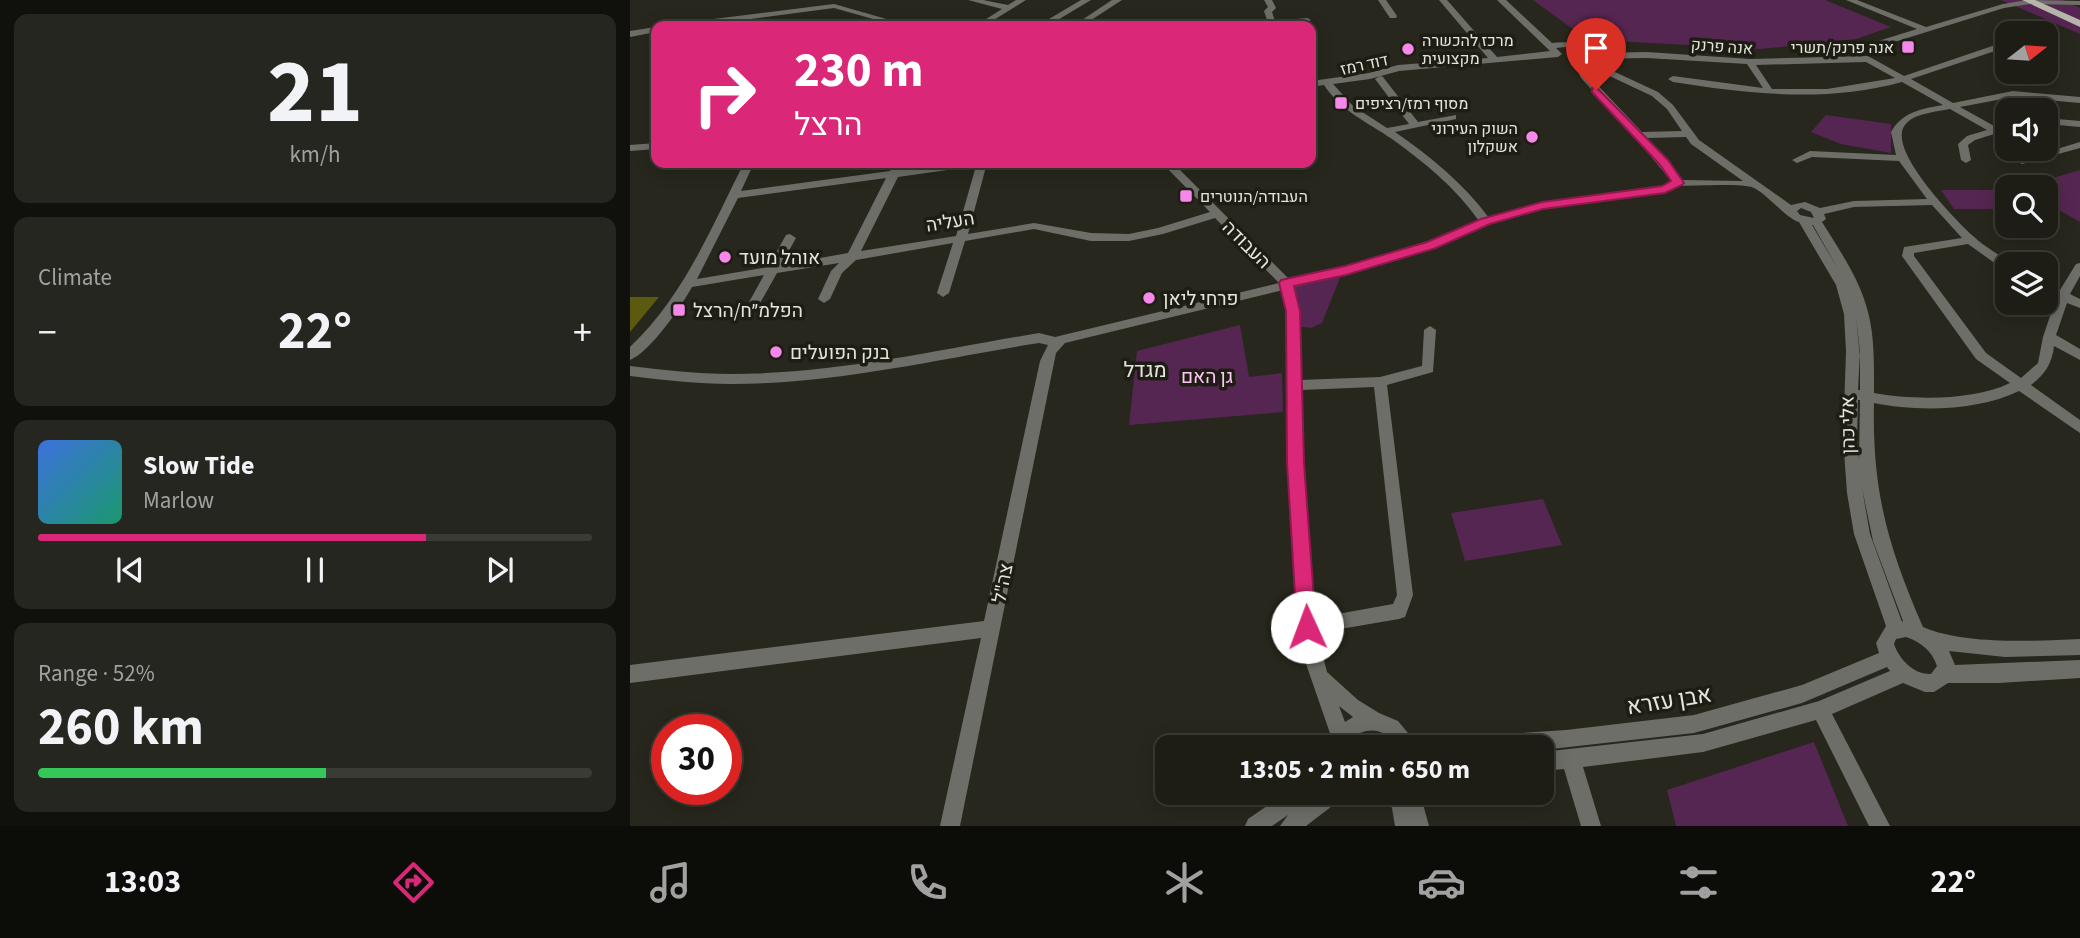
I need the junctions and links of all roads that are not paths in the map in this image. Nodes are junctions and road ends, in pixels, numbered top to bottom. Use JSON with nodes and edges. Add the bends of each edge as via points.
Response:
{"nodes":[{"id":1,"x":972,"y":0,"type":"edge"},
{"id":2,"x":1022,"y":0,"type":"edge"},
{"id":3,"x":1087,"y":0,"type":"edge"},
{"id":4,"x":1118,"y":0,"type":"edge"},
{"id":5,"x":1268,"y":0,"type":"edge"},
{"id":6,"x":1382,"y":0,"type":"edge"},
{"id":7,"x":1443,"y":0,"type":"edge"},
{"id":8,"x":1502,"y":0,"type":"edge"},
{"id":9,"x":1510,"y":0,"type":"edge"},
{"id":10,"x":1850,"y":0,"type":"edge"},
{"id":11,"x":834,"y":3,"type":"edge"},
{"id":12,"x":2039,"y":3,"type":"edge"},
{"id":13,"x":2016,"y":4,"type":"edge"},
{"id":14,"x":2080,"y":7,"type":"edge"},
{"id":15,"x":1009,"y":8,"type":"junction"},
{"id":16,"x":1306,"y":16,"type":"dead end"},
{"id":17,"x":1393,"y":16,"type":"dead end"},
{"id":18,"x":2063,"y":17,"type":"junction"},
{"id":19,"x":2080,"y":17,"type":"edge"},
{"id":20,"x":1053,"y":19,"type":"dead end"},
{"id":21,"x":714,"y":21,"type":"edge"},
{"id":22,"x":882,"y":21,"type":"edge"},
{"id":23,"x":987,"y":21,"type":"edge"},
{"id":24,"x":1085,"y":21,"type":"edge"},
{"id":25,"x":1270,"y":21,"type":"edge"},
{"id":26,"x":1276,"y":21,"type":"edge"},
{"id":27,"x":2080,"y":24,"type":"edge"},
{"id":28,"x":1924,"y":29,"type":"junction"},
{"id":29,"x":651,"y":31,"type":"edge"},
{"id":30,"x":631,"y":34,"type":"edge"},
{"id":31,"x":1562,"y":44,"type":"junction"},
{"id":32,"x":1995,"y":48,"type":"edge"},
{"id":33,"x":1553,"y":49,"type":"junction"},
{"id":34,"x":1847,"y":52,"type":"junction"},
{"id":35,"x":1867,"y":54,"type":"junction"},
{"id":36,"x":1581,"y":55,"type":"junction"},
{"id":37,"x":1856,"y":58,"type":"junction"},
{"id":38,"x":1495,"y":60,"type":"junction"},
{"id":39,"x":1750,"y":62,"type":"junction"},
{"id":40,"x":1424,"y":67,"type":"junction"},
{"id":41,"x":1380,"y":79,"type":"junction"},
{"id":42,"x":1673,"y":79,"type":"dead end"},
{"id":43,"x":1905,"y":79,"type":"junction"},
{"id":44,"x":1328,"y":84,"type":"junction"},
{"id":45,"x":1316,"y":86,"type":"edge"},
{"id":46,"x":1769,"y":91,"type":"junction"},
{"id":47,"x":2080,"y":100,"type":"edge"},
{"id":48,"x":1954,"y":106,"type":"junction"},
{"id":49,"x":1453,"y":117,"type":"dead end"},
{"id":50,"x":2058,"y":122,"type":"edge"},
{"id":51,"x":2078,"y":124,"type":"edge"},
{"id":52,"x":1416,"y":126,"type":"junction"},
{"id":53,"x":1385,"y":131,"type":"junction"},
{"id":54,"x":1994,"y":131,"type":"joint"},
{"id":55,"x":1687,"y":134,"type":"junction"},
{"id":56,"x":1639,"y":135,"type":"junction"},
{"id":57,"x":2080,"y":135,"type":"edge"},
{"id":58,"x":2080,"y":145,"type":"edge"},
{"id":59,"x":651,"y":146,"type":"edge"},
{"id":60,"x":630,"y":148,"type":"edge"},
{"id":61,"x":2058,"y":151,"type":"edge"},
{"id":62,"x":651,"y":154,"type":"edge"},
{"id":63,"x":630,"y":156,"type":"edge"},
{"id":64,"x":1902,"y":158,"type":"junction"},
{"id":65,"x":1797,"y":160,"type":"dead end"},
{"id":66,"x":1966,"y":160,"type":"dead end"},
{"id":67,"x":747,"y":168,"type":"edge"},
{"id":68,"x":897,"y":168,"type":"edge"},
{"id":69,"x":979,"y":168,"type":"edge"},
{"id":70,"x":1172,"y":168,"type":"edge"},
{"id":71,"x":1678,"y":183,"type":"junction"},
{"id":72,"x":1752,"y":184,"type":"junction"},
{"id":73,"x":733,"y":195,"type":"junction"},
{"id":74,"x":1935,"y":202,"type":"junction"},
{"id":75,"x":1795,"y":207,"type":"junction"},
{"id":76,"x":1216,"y":214,"type":"junction"},
{"id":77,"x":1813,"y":218,"type":"junction"},
{"id":78,"x":1486,"y":222,"type":"junction"},
{"id":79,"x":959,"y":237,"type":"junction"},
{"id":80,"x":790,"y":238,"type":"dead end"},
{"id":81,"x":1970,"y":240,"type":"junction"},
{"id":82,"x":853,"y":256,"type":"junction"},
{"id":83,"x":1995,"y":258,"type":"edge"},
{"id":84,"x":2080,"y":267,"type":"edge"},
{"id":85,"x":774,"y":270,"type":"junction"},
{"id":86,"x":1286,"y":283,"type":"junction"},
{"id":87,"x":689,"y":284,"type":"junction"},
{"id":88,"x":943,"y":293,"type":"dead end"},
{"id":89,"x":2060,"y":296,"type":"junction"},
{"id":90,"x":824,"y":299,"type":"dead end"},
{"id":91,"x":755,"y":302,"type":"dead end"},
{"id":92,"x":2080,"y":303,"type":"edge"},
{"id":93,"x":1430,"y":330,"type":"dead end"},
{"id":94,"x":2049,"y":337,"type":"junction"},
{"id":95,"x":1058,"y":342,"type":"junction"},
{"id":96,"x":630,"y":355,"type":"edge"},
{"id":97,"x":2080,"y":355,"type":"edge"},
{"id":98,"x":630,"y":370,"type":"edge"},
{"id":99,"x":1866,"y":374,"type":"junction"},
{"id":100,"x":1380,"y":382,"type":"junction"},
{"id":101,"x":1293,"y":385,"type":"junction"},
{"id":102,"x":2022,"y":385,"type":"junction"},
{"id":103,"x":1858,"y":395,"type":"junction"},
{"id":104,"x":1904,"y":402,"type":"junction"},
{"id":105,"x":2080,"y":427,"type":"edge"},
{"id":106,"x":1307,"y":627,"type":"junction"},
{"id":107,"x":993,"y":628,"type":"junction"},
{"id":108,"x":1896,"y":630,"type":"junction"},
{"id":109,"x":1923,"y":635,"type":"junction"},
{"id":110,"x":2080,"y":647,"type":"edge"},
{"id":111,"x":1888,"y":657,"type":"junction"},
{"id":112,"x":2080,"y":669,"type":"edge"},
{"id":113,"x":630,"y":674,"type":"edge"},
{"id":114,"x":1903,"y":674,"type":"junction"},
{"id":115,"x":1945,"y":674,"type":"junction"},
{"id":116,"x":1319,"y":675,"type":"junction"},
{"id":117,"x":1820,"y":710,"type":"junction"},
{"id":118,"x":1372,"y":719,"type":"junction"},
{"id":119,"x":1339,"y":735,"type":"edge"},
{"id":120,"x":1347,"y":735,"type":"edge"},
{"id":121,"x":1397,"y":735,"type":"edge"},
{"id":122,"x":1554,"y":740,"type":"edge"},
{"id":123,"x":1571,"y":759,"type":"junction"},
{"id":124,"x":1554,"y":761,"type":"edge"},
{"id":125,"x":1286,"y":805,"type":"edge"},
{"id":126,"x":1317,"y":805,"type":"edge"},
{"id":127,"x":950,"y":826,"type":"edge"},
{"id":128,"x":1255,"y":826,"type":"edge"},
{"id":129,"x":1290,"y":826,"type":"edge"},
{"id":130,"x":1591,"y":826,"type":"edge"},
{"id":131,"x":1880,"y":826,"type":"edge"}],
"edges":[{"from":1,"to":15,"type":"street"},
{"from":2,"to":15,"type":"street"},
{"from":3,"to":20,"type":"street"},
{"from":4,"to":24,"type":"street"},
{"from":5,"to":25,"type":"street"},
{"from":6,"to":17,"type":"street"},
{"from":7,"to":38,"type":"street"},
{"from":8,"to":33,"type":"street"},
{"from":9,"to":31,"type":"street"},
{"from":10,"to":28,"type":"street"},
{"from":11,"to":21,"type":"street"},
{"from":11,"to":22,"type":"street"},
{"from":12,"to":13,"type":"street"},
{"from":12,"to":14,"type":"street"},
{"from":12,"to":18,"type":"main road"},
{"from":12,"to":19,"type":"main road"},
{"from":13,"to":18,"type":"main road"},
{"from":13,"to":28,"type":"street"},
{"from":13,"to":35,"type":"street"},
{"from":14,"to":19,"type":"main road"},
{"from":15,"to":23,"type":"street"},
{"from":16,"to":26,"type":"street"},
{"from":18,"to":27,"type":"main road"},
{"from":28,"to":35,"type":"street"},
{"from":29,"to":30,"type":"street"},
{"from":31,"to":33,"type":"street","name":"דוד רמז"},
{"from":31,"to":36,"type":"street"},
{"from":32,"to":43,"type":"street"},
{"from":33,"to":36,"type":"street"},
{"from":33,"to":38,"type":"street","name":"דוד רמז"},
{"from":34,"to":35,"type":"street","name":"אנה פרנק","via":[[1852,48]]},
{"from":34,"to":36,"type":"street","name":"אנה פרנק","via":[[1769,57],[1641,48]]},
{"from":34,"to":37,"type":"street"},
{"from":35,"to":37,"type":"street","name":"אנה פרנק"},
{"from":35,"to":43,"type":"street"},
{"from":36,"to":39,"type":"street","name":"אנה פרנק"},
{"from":36,"to":55,"type":"street","via":[[1655,94],[1670,107]]},
{"from":36,"to":56,"type":"street","via":[[1584,76]]},
{"from":36,"to":75,"type":"street","via":[[1660,91],[1710,146]]},
{"from":37,"to":39,"type":"street","name":"אנה פרנק"},
{"from":38,"to":40,"type":"street","name":"דוד רמז"},
{"from":39,"to":46,"type":"street"},
{"from":40,"to":41,"type":"street","name":"דוד רמז"},
{"from":40,"to":44,"type":"street","name":"דוד רמז","via":[[1391,69]]},
{"from":41,"to":44,"type":"street","name":"דוד רמז"},
{"from":41,"to":52,"type":"street"},
{"from":42,"to":46,"type":"street"},
{"from":43,"to":46,"type":"street","via":[[1848,90]]},
{"from":43,"to":48,"type":"street"},
{"from":44,"to":45,"type":"street","name":"דוד רמז"},
{"from":44,"to":53,"type":"street","via":[[1341,102]]},
{"from":47,"to":48,"type":"street","via":[[2013,94]]},
{"from":48,"to":54,"type":"street"},
{"from":48,"to":64,"type":"street","via":[[1902,121],[1896,145]]},
{"from":49,"to":52,"type":"street"},
{"from":50,"to":51,"type":"street"},
{"from":51,"to":57,"type":"street"},
{"from":52,"to":53,"type":"street"},
{"from":53,"to":78,"type":"street","via":[[1474,204]]},
{"from":54,"to":66,"type":"street","via":[[1963,144]]},
{"from":55,"to":56,"type":"street"},
{"from":55,"to":72,"type":"street"},
{"from":56,"to":71,"type":"street"},
{"from":58,"to":61,"type":"street"},
{"from":59,"to":60,"type":"street"},
{"from":62,"to":63,"type":"street"},
{"from":64,"to":65,"type":"street","via":[[1811,154]]},
{"from":64,"to":74,"type":"street"},
{"from":67,"to":73,"type":"street"},
{"from":68,"to":73,"type":"street"},
{"from":68,"to":82,"type":"street"},
{"from":69,"to":79,"type":"street","via":[[970,212]]},
{"from":70,"to":76,"type":"street","name":"העבודה"},
{"from":71,"to":72,"type":"street"},
{"from":71,"to":78,"type":"street","via":[[1665,190],[1542,206]]},
{"from":72,"to":75,"type":"street"},
{"from":73,"to":87,"type":"street"},
{"from":74,"to":77,"type":"street","via":[[1854,204]]},
{"from":74,"to":81,"type":"street"},
{"from":75,"to":77,"type":"street","via":[[1809,206]]},
{"from":75,"to":77,"type":"street","via":[[1796,217]]},
{"from":76,"to":79,"type":"street","name":"העליה","via":[[1115,238],[1034,226]]},
{"from":76,"to":86,"type":"street","name":"העבודה"},
{"from":77,"to":99,"type":"street","name":"אלי כהן","via":[[1853,284],[1863,317]]},
{"from":77,"to":103,"type":"street","name":"אלי כהן","via":[[1850,314]]},
{"from":78,"to":86,"type":"street","via":[[1432,245]]},
{"from":79,"to":82,"type":"street","name":"העליה"},
{"from":79,"to":88,"type":"street"},
{"from":80,"to":85,"type":"street"},
{"from":81,"to":83,"type":"street"},
{"from":81,"to":102,"type":"street","via":[[1908,250],[1908,256],[1981,356]]},
{"from":82,"to":85,"type":"street","name":"העליה"},
{"from":82,"to":90,"type":"street","via":[[837,271]]},
{"from":84,"to":89,"type":"street"},
{"from":85,"to":87,"type":"street","name":"העליה"},
{"from":85,"to":91,"type":"street"},
{"from":86,"to":95,"type":"street","via":[[1068,335]]},
{"from":86,"to":101,"type":"street","name":"העבודה","via":[[1293,311]]},
{"from":87,"to":96,"type":"street","via":[[652,336]]},
{"from":89,"to":92,"type":"street"},
{"from":89,"to":94,"type":"street"},
{"from":93,"to":100,"type":"street","via":[[1427,369]]},
{"from":94,"to":97,"type":"street"},
{"from":94,"to":102,"type":"street","via":[[2043,366]]},
{"from":95,"to":98,"type":"street","via":[[1039,338],[776,376],[670,377]]},
{"from":95,"to":107,"type":"street","name":"צה\"ל","via":[[1047,360]]},
{"from":99,"to":103,"type":"street","name":"אלי כהן"},
{"from":99,"to":104,"type":"street","via":[[1880,391]]},
{"from":100,"to":101,"type":"street"},
{"from":100,"to":106,"type":"street","via":[[1405,595],[1399,611]]},
{"from":101,"to":106,"type":"street","name":"העבודה"},
{"from":102,"to":104,"type":"street","via":[[1974,398]]},
{"from":102,"to":105,"type":"street"},
{"from":103,"to":104,"type":"street"},
{"from":103,"to":108,"type":"street","name":"אלי כהן","via":[[1850,437],[1862,534]]},
{"from":103,"to":109,"type":"street","name":"אלי כהן","via":[[1877,527],[1891,573]]},
{"from":106,"to":116,"type":"street","name":"העבודה"},
{"from":107,"to":113,"type":"street"},
{"from":107,"to":127,"type":"street","name":"צה\"ל"},
{"from":108,"to":109,"type":"street"},
{"from":108,"to":111,"type":"street","via":[[1885,643]]},
{"from":109,"to":110,"type":"street","via":[[1983,649]]},
{"from":109,"to":115,"type":"street","via":[[1944,656]]},
{"from":111,"to":114,"type":"street"},
{"from":111,"to":122,"type":"street","name":"אבן עזרא","via":[[1802,694],[1694,724]]},
{"from":112,"to":115,"type":"street"},
{"from":114,"to":115,"type":"street","via":[[1928,683]]},
{"from":114,"to":117,"type":"street"},
{"from":116,"to":118,"type":"street"},
{"from":116,"to":119,"type":"street","name":"העבודה"},
{"from":117,"to":123,"type":"street","via":[[1703,743]]},
{"from":117,"to":131,"type":"street"},
{"from":118,"to":120,"type":"street","via":[[1353,725]]},
{"from":118,"to":121,"type":"street","via":[[1391,726]]},
{"from":123,"to":124,"type":"street"},
{"from":123,"to":130,"type":"street"},
{"from":125,"to":128,"type":"street"},
{"from":126,"to":129,"type":"street"}]}
